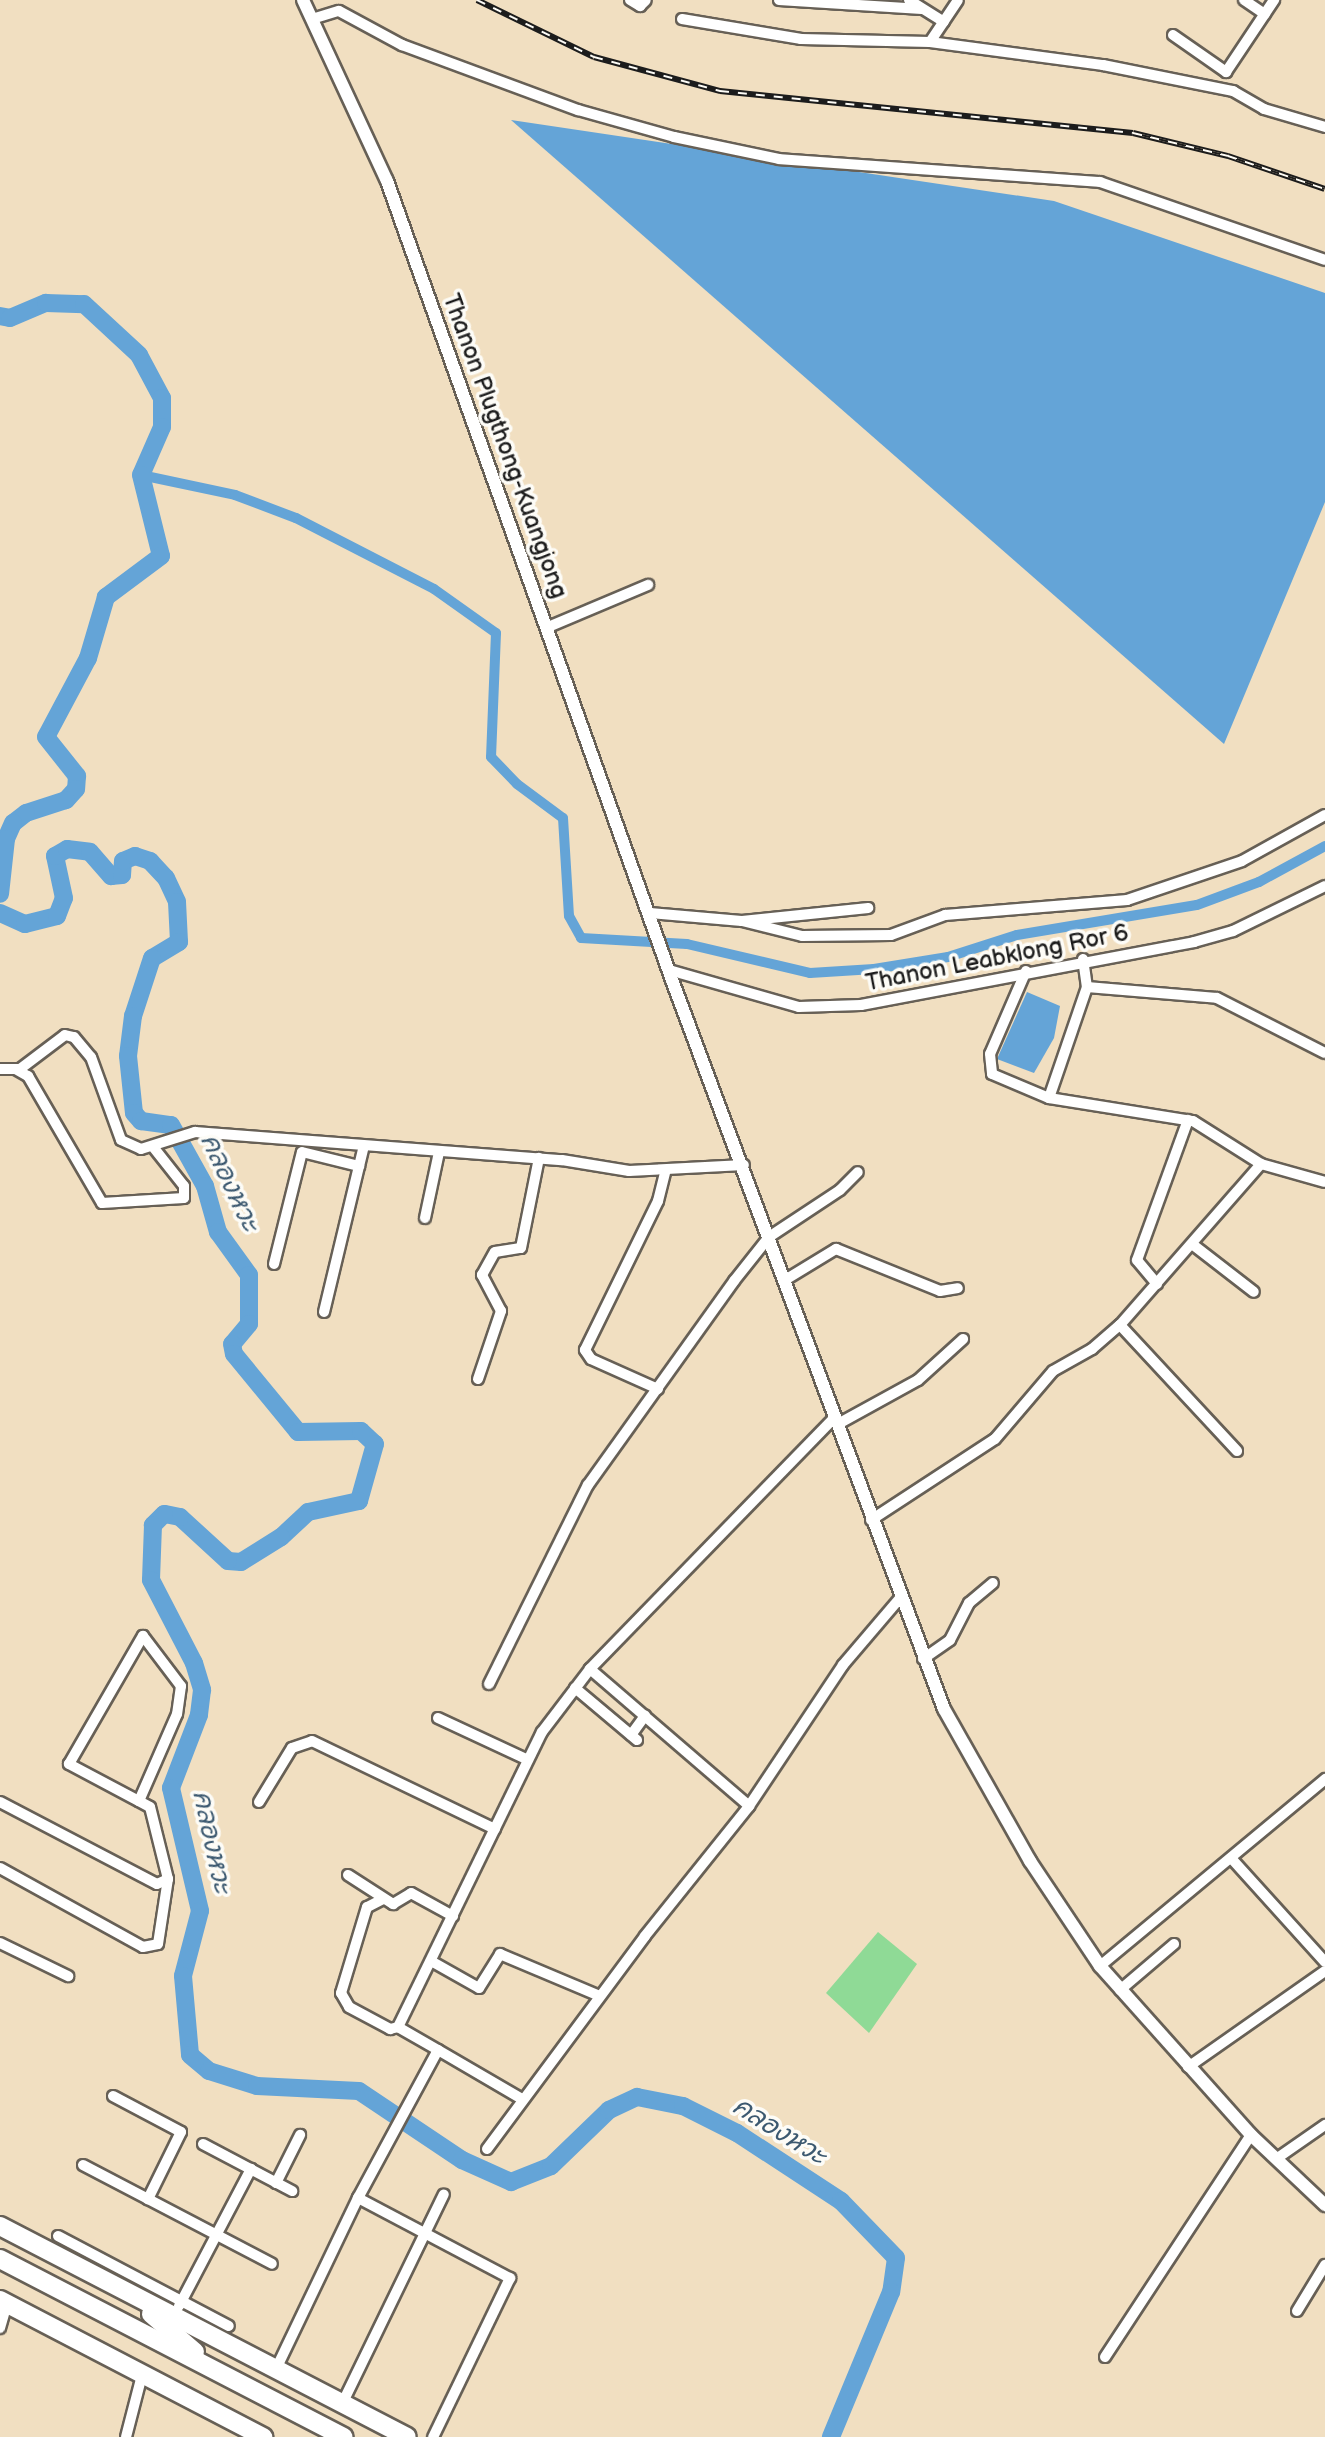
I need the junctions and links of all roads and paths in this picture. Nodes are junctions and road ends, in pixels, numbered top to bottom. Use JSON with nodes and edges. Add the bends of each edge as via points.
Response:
{"nodes":[{"id":1,"x":303,"y":0,"type":"edge"},
{"id":2,"x":779,"y":0,"type":"edge"},
{"id":3,"x":909,"y":0,"type":"edge"},
{"id":4,"x":958,"y":0,"type":"edge"},
{"id":5,"x":1244,"y":0,"type":"edge"},
{"id":6,"x":1274,"y":0,"type":"edge"},
{"id":7,"x":922,"y":9,"type":"junction"},
{"id":8,"x":1265,"y":14,"type":"junction"},
{"id":9,"x":312,"y":19,"type":"junction"},
{"id":10,"x":682,"y":19,"type":"dead end"},
{"id":11,"x":944,"y":22,"type":"junction"},
{"id":12,"x":1173,"y":35,"type":"dead end"},
{"id":13,"x":930,"y":42,"type":"junction"},
{"id":14,"x":1325,"y":127,"type":"edge"},
{"id":15,"x":1325,"y":260,"type":"edge"},
{"id":16,"x":648,"y":585,"type":"dead end"},
{"id":17,"x":546,"y":628,"type":"junction"},
{"id":18,"x":1325,"y":815,"type":"edge"},
{"id":19,"x":1325,"y":886,"type":"edge"},
{"id":20,"x":868,"y":908,"type":"dead end"},
{"id":21,"x":650,"y":913,"type":"junction"},
{"id":22,"x":742,"y":921,"type":"junction"},
{"id":23,"x":1083,"y":959,"type":"junction"},
{"id":24,"x":669,"y":970,"type":"junction"},
{"id":25,"x":1026,"y":971,"type":"junction"},
{"id":26,"x":1087,"y":987,"type":"junction"},
{"id":27,"x":1325,"y":1053,"type":"edge"},
{"id":28,"x":0,"y":1069,"type":"edge"},
{"id":29,"x":17,"y":1070,"type":"junction"},
{"id":30,"x":1049,"y":1098,"type":"junction"},
{"id":31,"x":1188,"y":1120,"type":"junction"},
{"id":32,"x":364,"y":1146,"type":"junction"},
{"id":33,"x":156,"y":1148,"type":"junction"},
{"id":34,"x":439,"y":1152,"type":"junction"},
{"id":35,"x":539,"y":1158,"type":"junction"},
{"id":36,"x":1261,"y":1164,"type":"junction"},
{"id":37,"x":744,"y":1165,"type":"junction"},
{"id":38,"x":359,"y":1166,"type":"junction"},
{"id":39,"x":666,"y":1170,"type":"junction"},
{"id":40,"x":858,"y":1172,"type":"dead end"},
{"id":41,"x":1325,"y":1184,"type":"edge"},
{"id":42,"x":425,"y":1218,"type":"dead end"},
{"id":43,"x":769,"y":1237,"type":"junction"},
{"id":44,"x":1192,"y":1244,"type":"junction"},
{"id":45,"x":274,"y":1264,"type":"dead end"},
{"id":46,"x":785,"y":1280,"type":"junction"},
{"id":47,"x":1157,"y":1284,"type":"junction"},
{"id":48,"x":958,"y":1288,"type":"dead end"},
{"id":49,"x":1254,"y":1292,"type":"dead end"},
{"id":50,"x":324,"y":1312,"type":"dead end"},
{"id":51,"x":1120,"y":1325,"type":"junction"},
{"id":52,"x":963,"y":1339,"type":"dead end"},
{"id":53,"x":478,"y":1379,"type":"dead end"},
{"id":54,"x":658,"y":1389,"type":"junction"},
{"id":55,"x":837,"y":1420,"type":"junction"},
{"id":56,"x":1237,"y":1451,"type":"dead end"},
{"id":57,"x":871,"y":1520,"type":"junction"},
{"id":58,"x":993,"y":1583,"type":"dead end"},
{"id":59,"x":900,"y":1598,"type":"junction"},
{"id":60,"x":923,"y":1659,"type":"junction"},
{"id":61,"x":590,"y":1669,"type":"junction"},
{"id":62,"x":489,"y":1684,"type":"dead end"},
{"id":63,"x":575,"y":1688,"type":"junction"},
{"id":64,"x":645,"y":1716,"type":"junction"},
{"id":65,"x":438,"y":1718,"type":"dead end"},
{"id":66,"x":528,"y":1760,"type":"junction"},
{"id":67,"x":1325,"y":1779,"type":"edge"},
{"id":68,"x":139,"y":1801,"type":"junction"},
{"id":69,"x":0,"y":1802,"type":"edge"},
{"id":70,"x":259,"y":1802,"type":"dead end"},
{"id":71,"x":749,"y":1806,"type":"junction"},
{"id":72,"x":495,"y":1829,"type":"junction"},
{"id":73,"x":1231,"y":1858,"type":"junction"},
{"id":74,"x":0,"y":1868,"type":"edge"},
{"id":75,"x":348,"y":1875,"type":"dead end"},
{"id":76,"x":168,"y":1879,"type":"junction"},
{"id":77,"x":383,"y":1899,"type":"junction"},
{"id":78,"x":453,"y":1916,"type":"junction"},
{"id":79,"x":0,"y":1943,"type":"edge"},
{"id":80,"x":1174,"y":1944,"type":"dead end"},
{"id":81,"x":431,"y":1961,"type":"junction"},
{"id":82,"x":1325,"y":1962,"type":"edge"},
{"id":83,"x":1100,"y":1966,"type":"junction"},
{"id":84,"x":1325,"y":1971,"type":"edge"},
{"id":85,"x":68,"y":1976,"type":"dead end"},
{"id":86,"x":1120,"y":1990,"type":"junction"},
{"id":87,"x":600,"y":1996,"type":"junction"},
{"id":88,"x":398,"y":2027,"type":"junction"},
{"id":89,"x":438,"y":2050,"type":"junction"},
{"id":90,"x":1188,"y":2067,"type":"junction"},
{"id":91,"x":113,"y":2096,"type":"dead end"},
{"id":92,"x":522,"y":2099,"type":"junction"},
{"id":93,"x":1325,"y":2125,"type":"edge"},
{"id":94,"x":300,"y":2135,"type":"dead end"},
{"id":95,"x":1251,"y":2135,"type":"junction"},
{"id":96,"x":203,"y":2144,"type":"dead end"},
{"id":97,"x":487,"y":2149,"type":"dead end"},
{"id":98,"x":1276,"y":2159,"type":"junction"},
{"id":99,"x":83,"y":2165,"type":"dead end"},
{"id":100,"x":251,"y":2169,"type":"junction"},
{"id":101,"x":276,"y":2183,"type":"junction"},
{"id":102,"x":292,"y":2191,"type":"dead end"},
{"id":103,"x":444,"y":2194,"type":"dead end"},
{"id":104,"x":358,"y":2198,"type":"junction"},
{"id":105,"x":148,"y":2199,"type":"junction"},
{"id":106,"x":1325,"y":2205,"type":"edge"},
{"id":107,"x":0,"y":2226,"type":"edge"},
{"id":108,"x":425,"y":2232,"type":"junction"},
{"id":109,"x":216,"y":2235,"type":"junction"},
{"id":110,"x":58,"y":2236,"type":"dead end"},
{"id":111,"x":0,"y":2259,"type":"edge"},
{"id":112,"x":272,"y":2264,"type":"dead end"},
{"id":113,"x":1325,"y":2265,"type":"edge"},
{"id":114,"x":127,"y":2294,"type":"junction"},
{"id":115,"x":3,"y":2302,"type":"edge"},
{"id":116,"x":177,"y":2309,"type":"junction"},
{"id":117,"x":1297,"y":2311,"type":"dead end"},
{"id":118,"x":229,"y":2326,"type":"dead end"},
{"id":119,"x":0,"y":2328,"type":"edge"},
{"id":120,"x":1105,"y":2357,"type":"dead end"},
{"id":121,"x":276,"y":2369,"type":"junction"},
{"id":122,"x":220,"y":2373,"type":"junction"},
{"id":123,"x":142,"y":2375,"type":"junction"},
{"id":124,"x":342,"y":2404,"type":"junction"},
{"id":125,"x":126,"y":2437,"type":"edge"},
{"id":126,"x":263,"y":2437,"type":"edge"},
{"id":127,"x":344,"y":2437,"type":"edge"},
{"id":128,"x":407,"y":2437,"type":"edge"},
{"id":129,"x":433,"y":2437,"type":"edge"}],
"edges":[{"from":1,"to":9,"type":"street","name":"Thanon Plugthong-Kuangjong"},
{"from":2,"to":7,"type":"street"},
{"from":3,"to":7,"type":"street"},
{"from":4,"to":11,"type":"street"},
{"from":5,"to":8,"type":"street"},
{"from":6,"to":8,"type":"street"},
{"from":7,"to":11,"type":"street"},
{"from":8,"to":12,"type":"street","via":[[1226,72]]},
{"from":9,"to":15,"type":"street","via":[[339,11],[402,45],[578,110],[674,137],[779,159],[1100,182]]},
{"from":9,"to":17,"type":"street","name":"Thanon Plugthong-Kuangjong","via":[[387,181]]},
{"from":10,"to":13,"type":"street","via":[[801,39]]},
{"from":11,"to":13,"type":"street"},
{"from":13,"to":14,"type":"street","via":[[1166,76],[1233,91],[1264,109]]},
{"from":16,"to":17,"type":"street"},
{"from":17,"to":21,"type":"street","name":"Thanon Plugthong-Kuangjong"},
{"from":18,"to":22,"type":"street","via":[[1242,861],[1127,900],[945,915],[891,935],[802,936]]},
{"from":19,"to":23,"type":"street","name":"Thanon Leabklong Ror 6","via":[[1224,934]]},
{"from":20,"to":22,"type":"street"},
{"from":21,"to":22,"type":"street"},
{"from":21,"to":24,"type":"street","name":"Thanon Plugthong-Kuangjong"},
{"from":23,"to":25,"type":"street","name":"Thanon Leabklong Ror 6"},
{"from":23,"to":26,"type":"street"},
{"from":24,"to":25,"type":"street","name":"Thanon Leabklong Ror 6","via":[[799,1007],[861,1005]]},
{"from":24,"to":37,"type":"street","name":"Thanon Plugthong-Kuangjong"},
{"from":25,"to":30,"type":"street","via":[[987,1067],[992,1074]]},
{"from":26,"to":27,"type":"street","via":[[1217,998]]},
{"from":26,"to":30,"type":"street"},
{"from":28,"to":29,"type":"street"},
{"from":29,"to":33,"type":"street","via":[[65,1035],[74,1037],[91,1057],[121,1140],[132,1148]]},
{"from":29,"to":33,"type":"street","via":[[28,1076],[102,1203],[184,1198],[184,1186]]},
{"from":30,"to":31,"type":"street"},
{"from":31,"to":36,"type":"street"},
{"from":31,"to":47,"type":"street","via":[[1137,1260]]},
{"from":32,"to":33,"type":"street","via":[[189,1134]]},
{"from":32,"to":34,"type":"street"},
{"from":32,"to":38,"type":"street"},
{"from":34,"to":35,"type":"street"},
{"from":34,"to":42,"type":"street"},
{"from":35,"to":39,"type":"street","via":[[629,1171]]},
{"from":35,"to":53,"type":"street","via":[[521,1248],[495,1252],[482,1275],[501,1311]]},
{"from":36,"to":41,"type":"street"},
{"from":36,"to":44,"type":"street"},
{"from":37,"to":39,"type":"street"},
{"from":37,"to":43,"type":"street","name":"Thanon Plugthong-Kuangjong"},
{"from":38,"to":45,"type":"street","via":[[302,1152]]},
{"from":38,"to":50,"type":"street"},
{"from":39,"to":54,"type":"street","via":[[658,1201],[585,1350],[591,1359]]},
{"from":40,"to":43,"type":"street"},
{"from":43,"to":46,"type":"street","name":"Thanon Plugthong-Kuangjong"},
{"from":43,"to":54,"type":"street"},
{"from":44,"to":47,"type":"street"},
{"from":44,"to":49,"type":"street"},
{"from":46,"to":48,"type":"street","via":[[836,1249],[940,1291]]},
{"from":46,"to":55,"type":"street","name":"Thanon Plugthong-Kuangjong"},
{"from":47,"to":51,"type":"street"},
{"from":51,"to":56,"type":"street"},
{"from":51,"to":57,"type":"street","via":[[1053,1371],[991,1442]]},
{"from":52,"to":55,"type":"street","via":[[918,1380]]},
{"from":54,"to":62,"type":"street","via":[[588,1485]]},
{"from":55,"to":57,"type":"street","name":"Thanon Plugthong-Kuangjong"},
{"from":55,"to":61,"type":"street"},
{"from":57,"to":59,"type":"street","name":"Thanon Plugthong-Kuangjong"},
{"from":58,"to":60,"type":"street","via":[[969,1603],[950,1640]]},
{"from":59,"to":60,"type":"street","name":"Thanon Plugthong-Kuangjong"},
{"from":59,"to":71,"type":"street","via":[[843,1665]]},
{"from":60,"to":83,"type":"street","name":"Thanon Plugthong-Kuangjong","via":[[986,1786]]},
{"from":61,"to":63,"type":"street"},
{"from":61,"to":64,"type":"street"},
{"from":63,"to":64,"type":"street","via":[[634,1738]]},
{"from":63,"to":66,"type":"street"},
{"from":64,"to":71,"type":"street"},
{"from":65,"to":66,"type":"street"},
{"from":66,"to":72,"type":"street"},
{"from":67,"to":73,"type":"street"},
{"from":68,"to":68,"type":"street","via":[[177,1714],[181,1686],[143,1636],[69,1764]]},
{"from":68,"to":76,"type":"street","via":[[150,1807]]},
{"from":69,"to":76,"type":"street","via":[[157,1884]]},
{"from":70,"to":72,"type":"street","via":[[292,1748],[312,1741]]},
{"from":71,"to":87,"type":"street"},
{"from":72,"to":78,"type":"street"},
{"from":73,"to":82,"type":"street"},
{"from":73,"to":83,"type":"street"},
{"from":74,"to":76,"type":"street","via":[[143,1947],[158,1944]]},
{"from":75,"to":77,"type":"street"},
{"from":77,"to":78,"type":"street","via":[[397,1905],[411,1893]]},
{"from":77,"to":88,"type":"street","via":[[367,1907],[342,1997],[349,2007],[390,2029]]},
{"from":78,"to":81,"type":"street"},
{"from":79,"to":85,"type":"street"},
{"from":80,"to":86,"type":"street"},
{"from":81,"to":87,"type":"street","via":[[479,1988],[500,1954]]},
{"from":81,"to":88,"type":"street"},
{"from":83,"to":86,"type":"street","name":"Thanon Plugthong-Kuangjong"},
{"from":84,"to":90,"type":"street"},
{"from":86,"to":90,"type":"street","name":"Thanon Plugthong-Kuangjong"},
{"from":87,"to":92,"type":"street"},
{"from":88,"to":89,"type":"street"},
{"from":89,"to":92,"type":"street"},
{"from":89,"to":104,"type":"street"},
{"from":90,"to":95,"type":"street","name":"Thanon Plugthong-Kuangjong"},
{"from":91,"to":105,"type":"street","via":[[181,2132]]},
{"from":92,"to":97,"type":"street"},
{"from":93,"to":98,"type":"street"},
{"from":94,"to":101,"type":"street"},
{"from":95,"to":98,"type":"street","name":"Thanon Plugthong-Kuangjong"},
{"from":95,"to":120,"type":"street"},
{"from":96,"to":100,"type":"street"},
{"from":98,"to":106,"type":"street","name":"Thanon Plugthong-Kuangjong"},
{"from":99,"to":105,"type":"street"},
{"from":100,"to":101,"type":"street"},
{"from":100,"to":109,"type":"street"},
{"from":101,"to":102,"type":"street"},
{"from":103,"to":108,"type":"street"},
{"from":104,"to":108,"type":"street"},
{"from":104,"to":121,"type":"street"},
{"from":105,"to":109,"type":"street"},
{"from":107,"to":114,"type":"highway"},
{"from":108,"to":124,"type":"street"},
{"from":108,"to":129,"type":"street","via":[[510,2278]]},
{"from":109,"to":112,"type":"street"},
{"from":109,"to":116,"type":"street"},
{"from":110,"to":116,"type":"street"},
{"from":111,"to":122,"type":"highway"},
{"from":113,"to":117,"type":"street"},
{"from":114,"to":116,"type":"highway"},
{"from":114,"to":122,"type":"highway"},
{"from":115,"to":119,"type":"street"},
{"from":115,"to":123,"type":"highway"},
{"from":116,"to":118,"type":"street"},
{"from":116,"to":121,"type":"highway"},
{"from":121,"to":124,"type":"highway"},
{"from":122,"to":127,"type":"highway"},
{"from":123,"to":125,"type":"street"},
{"from":123,"to":126,"type":"highway"},
{"from":124,"to":128,"type":"highway"}]}
